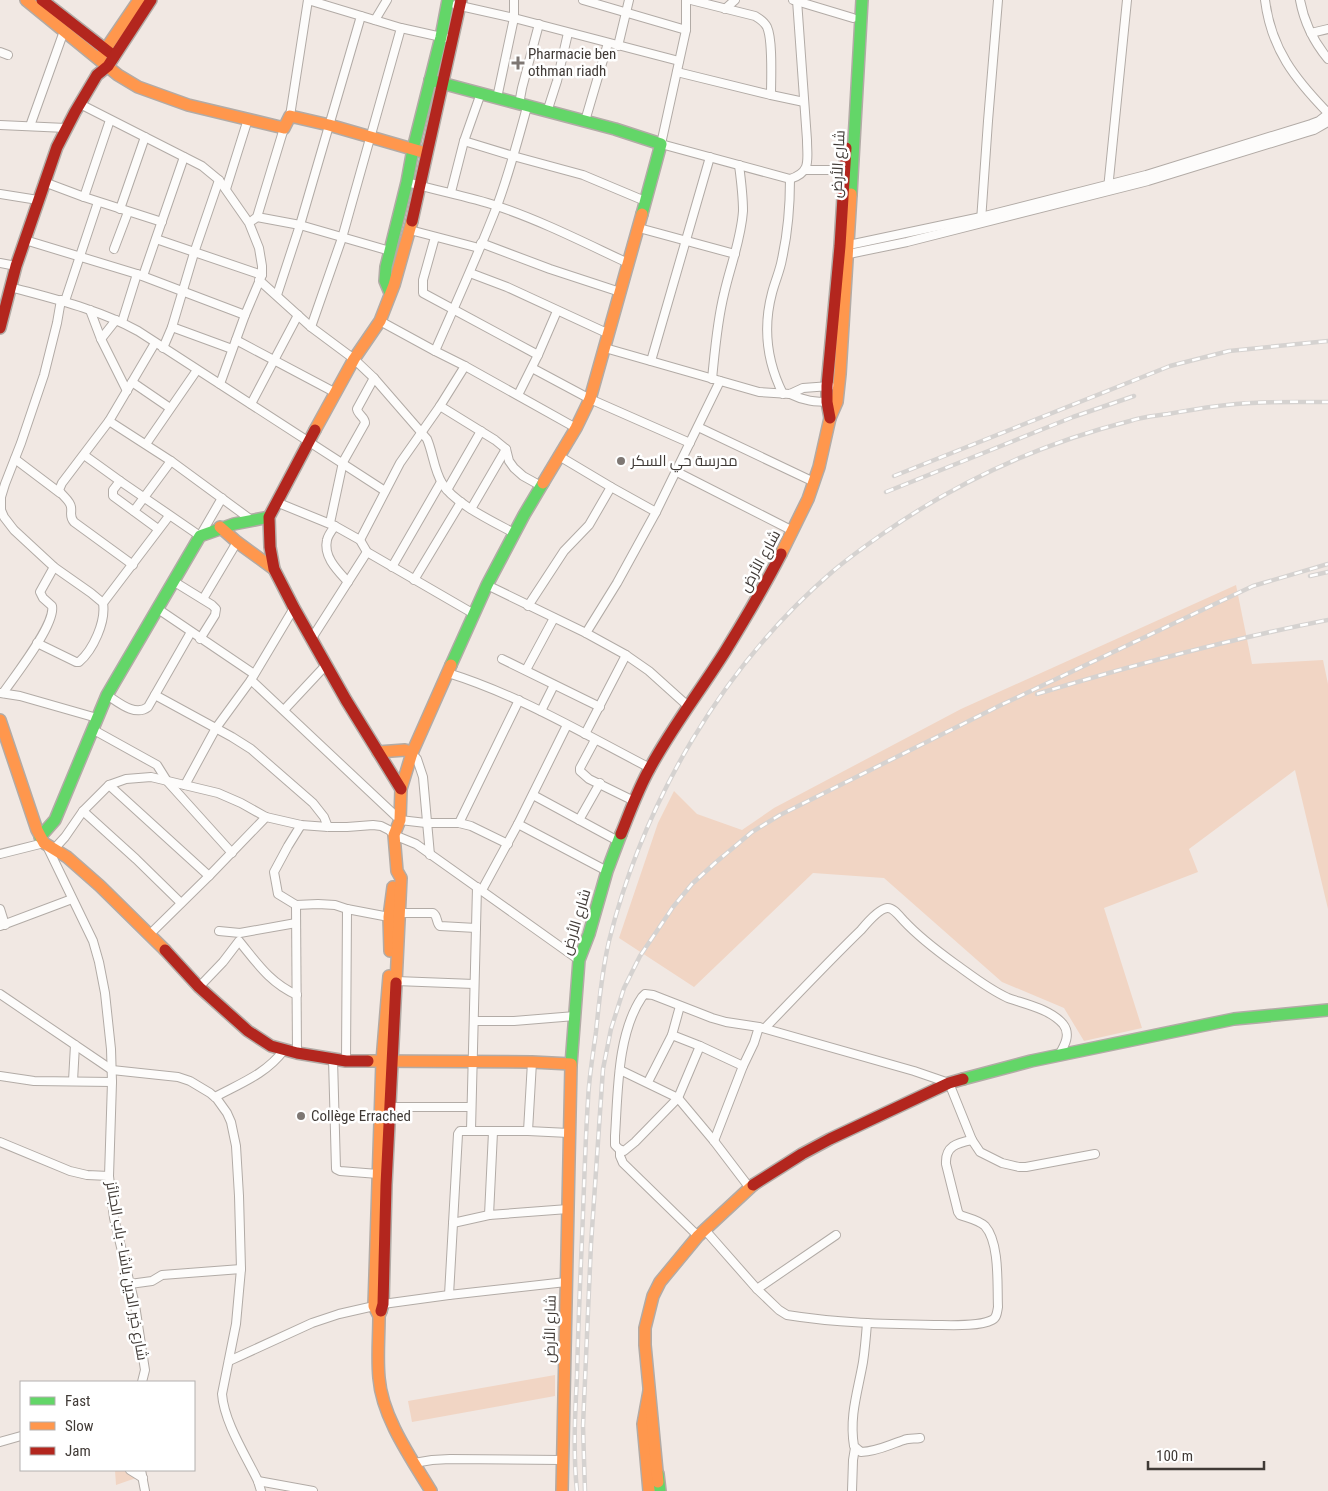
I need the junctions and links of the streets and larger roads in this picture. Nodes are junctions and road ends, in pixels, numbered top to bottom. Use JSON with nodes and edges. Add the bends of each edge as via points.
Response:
{"nodes":[{"id":1,"x":26,"y":0,"type":"edge"},
{"id":2,"x":42,"y":0,"type":"edge"},
{"id":3,"x":152,"y":0,"type":"edge"},
{"id":4,"x":308,"y":0,"type":"edge"},
{"id":5,"x":387,"y":0,"type":"edge"},
{"id":6,"x":514,"y":0,"type":"edge"},
{"id":7,"x":583,"y":0,"type":"edge"},
{"id":8,"x":629,"y":0,"type":"edge"},
{"id":9,"x":686,"y":0,"type":"edge"},
{"id":10,"x":691,"y":0,"type":"edge"},
{"id":11,"x":735,"y":0,"type":"edge"},
{"id":12,"x":795,"y":0,"type":"edge"},
{"id":13,"x":854,"y":0,"type":"edge"},
{"id":14,"x":862,"y":0,"type":"edge"},
{"id":15,"x":998,"y":0,"type":"edge"},
{"id":16,"x":1127,"y":0,"type":"edge"},
{"id":17,"x":1265,"y":0,"type":"edge"},
{"id":18,"x":1300,"y":0,"type":"edge"},
{"id":19,"x":135,"y":2,"type":"edge"},
{"id":20,"x":448,"y":2,"type":"edge"},
{"id":21,"x":333,"y":3,"type":"edge"},
{"id":22,"x":460,"y":3,"type":"edge"},
{"id":23,"x":725,"y":9,"type":"junction"},
{"id":24,"x":626,"y":12,"type":"junction"},
{"id":25,"x":361,"y":16,"type":"junction"},
{"id":26,"x":514,"y":18,"type":"junction"},
{"id":27,"x":853,"y":18,"type":"junction"},
{"id":28,"x":375,"y":20,"type":"junction"},
{"id":29,"x":539,"y":24,"type":"junction"},
{"id":30,"x":402,"y":28,"type":"junction"},
{"id":31,"x":1328,"y":29,"type":"edge"},
{"id":32,"x":686,"y":30,"type":"junction"},
{"id":33,"x":64,"y":31,"type":"junction"},
{"id":34,"x":568,"y":33,"type":"junction"},
{"id":35,"x":1311,"y":33,"type":"junction"},
{"id":36,"x":446,"y":38,"type":"junction"},
{"id":37,"x":608,"y":43,"type":"junction"},
{"id":38,"x":618,"y":46,"type":"junction"},
{"id":39,"x":107,"y":58,"type":"junction"},
{"id":40,"x":1328,"y":59,"type":"edge"},
{"id":41,"x":679,"y":61,"type":"junction"},
{"id":42,"x":677,"y":72,"type":"junction"},
{"id":43,"x":430,"y":80,"type":"junction"},
{"id":44,"x":442,"y":83,"type":"junction"},
{"id":45,"x":480,"y":93,"type":"junction"},
{"id":46,"x":772,"y":96,"type":"junction"},
{"id":47,"x":497,"y":98,"type":"junction"},
{"id":48,"x":804,"y":102,"type":"junction"},
{"id":49,"x":80,"y":104,"type":"junction"},
{"id":50,"x":523,"y":106,"type":"junction"},
{"id":51,"x":547,"y":112,"type":"junction"},
{"id":52,"x":1328,"y":114,"type":"edge"},
{"id":53,"x":290,"y":116,"type":"junction"},
{"id":54,"x":248,"y":119,"type":"junction"},
{"id":55,"x":110,"y":120,"type":"junction"},
{"id":56,"x":585,"y":121,"type":"junction"},
{"id":57,"x":1328,"y":122,"type":"edge"},
{"id":58,"x":0,"y":125,"type":"edge"},
{"id":59,"x":329,"y":125,"type":"junction"},
{"id":60,"x":30,"y":126,"type":"junction"},
{"id":61,"x":66,"y":128,"type":"junction"},
{"id":62,"x":284,"y":128,"type":"junction"},
{"id":63,"x":145,"y":136,"type":"junction"},
{"id":64,"x":370,"y":138,"type":"junction"},
{"id":65,"x":464,"y":140,"type":"junction"},
{"id":66,"x":661,"y":144,"type":"junction"},
{"id":67,"x":413,"y":149,"type":"junction"},
{"id":68,"x":426,"y":153,"type":"junction"},
{"id":69,"x":513,"y":156,"type":"junction"},
{"id":70,"x":184,"y":157,"type":"junction"},
{"id":71,"x":710,"y":157,"type":"junction"},
{"id":72,"x":739,"y":165,"type":"junction"},
{"id":73,"x":805,"y":170,"type":"junction"},
{"id":74,"x":844,"y":170,"type":"junction"},
{"id":75,"x":790,"y":179,"type":"junction"},
{"id":76,"x":219,"y":180,"type":"junction"},
{"id":77,"x":44,"y":182,"type":"junction"},
{"id":78,"x":407,"y":182,"type":"junction"},
{"id":79,"x":420,"y":185,"type":"junction"},
{"id":80,"x":1108,"y":188,"type":"junction"},
{"id":81,"x":226,"y":189,"type":"junction"},
{"id":82,"x":450,"y":192,"type":"junction"},
{"id":83,"x":0,"y":194,"type":"edge"},
{"id":84,"x":84,"y":197,"type":"junction"},
{"id":85,"x":38,"y":200,"type":"junction"},
{"id":86,"x":645,"y":201,"type":"junction"},
{"id":87,"x":98,"y":202,"type":"junction"},
{"id":88,"x":497,"y":206,"type":"junction"},
{"id":89,"x":124,"y":210,"type":"junction"},
{"id":90,"x":257,"y":217,"type":"junction"},
{"id":91,"x":981,"y":220,"type":"junction"},
{"id":92,"x":162,"y":222,"type":"junction"},
{"id":93,"x":248,"y":223,"type":"junction"},
{"id":94,"x":300,"y":225,"type":"junction"},
{"id":95,"x":638,"y":228,"type":"junction"},
{"id":96,"x":410,"y":230,"type":"junction"},
{"id":97,"x":435,"y":237,"type":"junction"},
{"id":98,"x":342,"y":238,"type":"junction"},
{"id":99,"x":156,"y":239,"type":"junction"},
{"id":100,"x":25,"y":240,"type":"junction"},
{"id":101,"x":685,"y":241,"type":"junction"},
{"id":102,"x":480,"y":245,"type":"junction"},
{"id":103,"x":114,"y":249,"type":"dead end"},
{"id":104,"x":844,"y":250,"type":"junction"},
{"id":105,"x":390,"y":251,"type":"junction"},
{"id":106,"x":194,"y":253,"type":"junction"},
{"id":107,"x":735,"y":254,"type":"junction"},
{"id":108,"x":80,"y":256,"type":"junction"},
{"id":109,"x":0,"y":263,"type":"edge"},
{"id":110,"x":628,"y":264,"type":"junction"},
{"id":111,"x":16,"y":266,"type":"junction"},
{"id":112,"x":470,"y":273,"type":"junction"},
{"id":113,"x":140,"y":275,"type":"junction"},
{"id":114,"x":261,"y":277,"type":"junction"},
{"id":115,"x":10,"y":287,"type":"junction"},
{"id":116,"x":183,"y":292,"type":"junction"},
{"id":117,"x":620,"y":292,"type":"junction"},
{"id":118,"x":390,"y":293,"type":"junction"},
{"id":119,"x":277,"y":295,"type":"junction"},
{"id":120,"x":63,"y":301,"type":"junction"},
{"id":121,"x":453,"y":309,"type":"junction"},
{"id":122,"x":90,"y":310,"type":"junction"},
{"id":123,"x":557,"y":311,"type":"junction"},
{"id":124,"x":245,"y":315,"type":"junction"},
{"id":125,"x":298,"y":315,"type":"junction"},
{"id":126,"x":119,"y":321,"type":"junction"},
{"id":127,"x":380,"y":321,"type":"junction"},
{"id":128,"x":172,"y":327,"type":"junction"},
{"id":129,"x":311,"y":327,"type":"junction"},
{"id":130,"x":0,"y":328,"type":"edge"},
{"id":131,"x":609,"y":334,"type":"junction"},
{"id":132,"x":101,"y":339,"type":"junction"},
{"id":133,"x":236,"y":340,"type":"junction"},
{"id":134,"x":155,"y":343,"type":"junction"},
{"id":135,"x":163,"y":348,"type":"junction"},
{"id":136,"x":605,"y":348,"type":"junction"},
{"id":137,"x":232,"y":350,"type":"junction"},
{"id":138,"x":434,"y":351,"type":"junction"},
{"id":139,"x":538,"y":355,"type":"junction"},
{"id":140,"x":354,"y":358,"type":"junction"},
{"id":141,"x":274,"y":360,"type":"junction"},
{"id":142,"x":651,"y":361,"type":"junction"},
{"id":143,"x":465,"y":366,"type":"junction"},
{"id":144,"x":532,"y":368,"type":"junction"},
{"id":145,"x":197,"y":370,"type":"junction"},
{"id":146,"x":374,"y":378,"type":"junction"},
{"id":147,"x":716,"y":380,"type":"junction"},
{"id":148,"x":132,"y":382,"type":"junction"},
{"id":149,"x":220,"y":384,"type":"junction"},
{"id":150,"x":839,"y":384,"type":"junction"},
{"id":151,"x":827,"y":386,"type":"junction"},
{"id":152,"x":127,"y":391,"type":"junction"},
{"id":153,"x":336,"y":393,"type":"junction"},
{"id":154,"x":786,"y":394,"type":"junction"},
{"id":155,"x":518,"y":395,"type":"junction"},
{"id":156,"x":590,"y":399,"type":"junction"},
{"id":157,"x":832,"y":402,"type":"junction"},
{"id":158,"x":251,"y":404,"type":"junction"},
{"id":159,"x":440,"y":406,"type":"junction"},
{"id":160,"x":170,"y":408,"type":"junction"},
{"id":161,"x":109,"y":421,"type":"junction"},
{"id":162,"x":698,"y":427,"type":"junction"},
{"id":163,"x":576,"y":428,"type":"junction"},
{"id":164,"x":481,"y":431,"type":"junction"},
{"id":165,"x":422,"y":432,"type":"junction"},
{"id":166,"x":309,"y":442,"type":"junction"},
{"id":167,"x":690,"y":443,"type":"junction"},
{"id":168,"x":146,"y":444,"type":"junction"},
{"id":169,"x":506,"y":449,"type":"junction"},
{"id":170,"x":84,"y":455,"type":"junction"},
{"id":171,"x":559,"y":456,"type":"junction"},
{"id":172,"x":14,"y":459,"type":"junction"},
{"id":173,"x":171,"y":461,"type":"junction"},
{"id":174,"x":343,"y":462,"type":"junction"},
{"id":175,"x":676,"y":472,"type":"junction"},
{"id":176,"x":120,"y":481,"type":"junction"},
{"id":177,"x":441,"y":482,"type":"junction"},
{"id":178,"x":814,"y":482,"type":"junction"},
{"id":179,"x":541,"y":486,"type":"junction"},
{"id":180,"x":611,"y":487,"type":"junction"},
{"id":181,"x":447,"y":490,"type":"junction"},
{"id":182,"x":385,"y":491,"type":"junction"},
{"id":183,"x":60,"y":493,"type":"junction"},
{"id":184,"x":143,"y":497,"type":"junction"},
{"id":185,"x":222,"y":498,"type":"junction"},
{"id":186,"x":276,"y":502,"type":"junction"},
{"id":187,"x":461,"y":502,"type":"junction"},
{"id":188,"x":471,"y":509,"type":"junction"},
{"id":189,"x":134,"y":511,"type":"junction"},
{"id":190,"x":656,"y":512,"type":"junction"},
{"id":191,"x":169,"y":516,"type":"junction"},
{"id":192,"x":269,"y":516,"type":"junction"},
{"id":193,"x":250,"y":519,"type":"junction"},
{"id":194,"x":332,"y":524,"type":"junction"},
{"id":195,"x":220,"y":527,"type":"junction"},
{"id":196,"x":158,"y":529,"type":"junction"},
{"id":197,"x":793,"y":531,"type":"junction"},
{"id":198,"x":514,"y":533,"type":"junction"},
{"id":199,"x":200,"y":536,"type":"junction"},
{"id":200,"x":360,"y":540,"type":"junction"},
{"id":201,"x":237,"y":542,"type":"junction"},
{"id":202,"x":367,"y":552,"type":"junction"},
{"id":203,"x":133,"y":565,"type":"junction"},
{"id":204,"x":54,"y":567,"type":"junction"},
{"id":205,"x":392,"y":567,"type":"junction"},
{"id":206,"x":274,"y":569,"type":"junction"},
{"id":207,"x":414,"y":580,"type":"junction"},
{"id":208,"x":173,"y":581,"type":"junction"},
{"id":209,"x":348,"y":582,"type":"junction"},
{"id":210,"x":487,"y":585,"type":"junction"},
{"id":211,"x":202,"y":599,"type":"junction"},
{"id":212,"x":103,"y":603,"type":"junction"},
{"id":213,"x":528,"y":606,"type":"junction"},
{"id":214,"x":294,"y":608,"type":"junction"},
{"id":215,"x":158,"y":609,"type":"junction"},
{"id":216,"x":474,"y":614,"type":"junction"},
{"id":217,"x":554,"y":618,"type":"junction"},
{"id":218,"x":191,"y":632,"type":"junction"},
{"id":219,"x":586,"y":633,"type":"junction"},
{"id":220,"x":312,"y":638,"type":"junction"},
{"id":221,"x":200,"y":639,"type":"junction"},
{"id":222,"x":37,"y":643,"type":"junction"},
{"id":223,"x":626,"y":655,"type":"junction"},
{"id":224,"x":502,"y":659,"type":"dead end"},
{"id":225,"x":327,"y":664,"type":"junction"},
{"id":226,"x":526,"y":670,"type":"junction"},
{"id":227,"x":448,"y":673,"type":"junction"},
{"id":228,"x":252,"y":677,"type":"junction"},
{"id":229,"x":554,"y":684,"type":"junction"},
{"id":230,"x":1,"y":693,"type":"edge"},
{"id":231,"x":107,"y":695,"type":"junction"},
{"id":232,"x":155,"y":695,"type":"junction"},
{"id":233,"x":519,"y":700,"type":"junction"},
{"id":234,"x":600,"y":707,"type":"junction"},
{"id":235,"x":689,"y":707,"type":"junction"},
{"id":236,"x":284,"y":710,"type":"junction"},
{"id":237,"x":541,"y":711,"type":"junction"},
{"id":238,"x":0,"y":720,"type":"edge"},
{"id":239,"x":95,"y":724,"type":"junction"},
{"id":240,"x":567,"y":725,"type":"junction"},
{"id":241,"x":216,"y":728,"type":"junction"},
{"id":242,"x":585,"y":734,"type":"junction"},
{"id":243,"x":595,"y":740,"type":"junction"},
{"id":244,"x":5,"y":751,"type":"edge"},
{"id":245,"x":378,"y":752,"type":"junction"},
{"id":246,"x":412,"y":753,"type":"junction"},
{"id":247,"x":650,"y":768,"type":"junction"},
{"id":248,"x":167,"y":781,"type":"junction"},
{"id":249,"x":600,"y":783,"type":"junction"},
{"id":250,"x":109,"y":785,"type":"junction"},
{"id":251,"x":185,"y":785,"type":"junction"},
{"id":252,"x":401,"y":789,"type":"junction"},
{"id":253,"x":533,"y":795,"type":"junction"},
{"id":254,"x":634,"y":801,"type":"junction"},
{"id":255,"x":82,"y":811,"type":"junction"},
{"id":256,"x":266,"y":817,"type":"junction"},
{"id":257,"x":400,"y":820,"type":"junction"},
{"id":258,"x":579,"y":820,"type":"junction"},
{"id":259,"x":426,"y":823,"type":"junction"},
{"id":260,"x":458,"y":823,"type":"junction"},
{"id":261,"x":518,"y":824,"type":"junction"},
{"id":262,"x":301,"y":825,"type":"junction"},
{"id":263,"x":328,"y":827,"type":"junction"},
{"id":264,"x":394,"y":835,"type":"junction"},
{"id":265,"x":618,"y":841,"type":"junction"},
{"id":266,"x":46,"y":844,"type":"junction"},
{"id":267,"x":508,"y":844,"type":"junction"},
{"id":268,"x":232,"y":852,"type":"junction"},
{"id":269,"x":0,"y":854,"type":"edge"},
{"id":270,"x":430,"y":855,"type":"junction"},
{"id":271,"x":607,"y":871,"type":"junction"},
{"id":272,"x":209,"y":876,"type":"junction"},
{"id":273,"x":480,"y":888,"type":"junction"},
{"id":274,"x":72,"y":899,"type":"junction"},
{"id":275,"x":181,"y":904,"type":"junction"},
{"id":276,"x":296,"y":905,"type":"junction"},
{"id":277,"x":0,"y":909,"type":"edge"},
{"id":278,"x":347,"y":909,"type":"junction"},
{"id":279,"x":394,"y":915,"type":"junction"},
{"id":280,"x":296,"y":923,"type":"junction"},
{"id":281,"x":3,"y":926,"type":"edge"},
{"id":282,"x":476,"y":928,"type":"junction"},
{"id":283,"x":219,"y":931,"type":"dead end"},
{"id":284,"x":150,"y":934,"type":"junction"},
{"id":285,"x":239,"y":937,"type":"junction"},
{"id":286,"x":579,"y":960,"type":"junction"},
{"id":287,"x":396,"y":981,"type":"junction"},
{"id":288,"x":474,"y":984,"type":"junction"},
{"id":289,"x":199,"y":987,"type":"junction"},
{"id":290,"x":0,"y":994,"type":"edge"},
{"id":291,"x":297,"y":995,"type":"junction"},
{"id":292,"x":680,"y":1006,"type":"junction"},
{"id":293,"x":1328,"y":1010,"type":"edge"},
{"id":294,"x":575,"y":1016,"type":"junction"},
{"id":295,"x":474,"y":1021,"type":"junction"},
{"id":296,"x":762,"y":1028,"type":"junction"},
{"id":297,"x":672,"y":1035,"type":"junction"},
{"id":298,"x":76,"y":1045,"type":"junction"},
{"id":299,"x":700,"y":1046,"type":"junction"},
{"id":300,"x":284,"y":1050,"type":"junction"},
{"id":301,"x":297,"y":1053,"type":"junction"},
{"id":302,"x":1059,"y":1055,"type":"junction"},
{"id":303,"x":333,"y":1059,"type":"junction"},
{"id":304,"x":346,"y":1061,"type":"junction"},
{"id":305,"x":388,"y":1062,"type":"junction"},
{"id":306,"x":473,"y":1062,"type":"junction"},
{"id":307,"x":532,"y":1062,"type":"junction"},
{"id":308,"x":571,"y":1064,"type":"junction"},
{"id":309,"x":743,"y":1066,"type":"junction"},
{"id":310,"x":112,"y":1070,"type":"junction"},
{"id":311,"x":620,"y":1070,"type":"junction"},
{"id":312,"x":0,"y":1076,"type":"edge"},
{"id":313,"x":73,"y":1081,"type":"junction"},
{"id":314,"x":112,"y":1082,"type":"junction"},
{"id":315,"x":648,"y":1082,"type":"junction"},
{"id":316,"x":949,"y":1083,"type":"junction"},
{"id":317,"x":215,"y":1097,"type":"junction"},
{"id":318,"x":678,"y":1098,"type":"junction"},
{"id":319,"x":472,"y":1106,"type":"junction"},
{"id":320,"x":391,"y":1107,"type":"junction"},
{"id":321,"x":471,"y":1130,"type":"junction"},
{"id":322,"x":528,"y":1131,"type":"junction"},
{"id":323,"x":492,"y":1132,"type":"junction"},
{"id":324,"x":569,"y":1133,"type":"junction"},
{"id":325,"x":972,"y":1140,"type":"junction"},
{"id":326,"x":714,"y":1141,"type":"junction"},
{"id":327,"x":0,"y":1142,"type":"edge"},
{"id":328,"x":620,"y":1150,"type":"junction"},
{"id":329,"x":1095,"y":1154,"type":"dead end"},
{"id":330,"x":378,"y":1174,"type":"junction"},
{"id":331,"x":109,"y":1176,"type":"junction"},
{"id":332,"x":749,"y":1187,"type":"junction"},
{"id":333,"x":568,"y":1209,"type":"junction"},
{"id":334,"x":489,"y":1215,"type":"junction"},
{"id":335,"x":453,"y":1223,"type":"junction"},
{"id":336,"x":702,"y":1233,"type":"junction"},
{"id":337,"x":836,"y":1235,"type":"dead end"},
{"id":338,"x":241,"y":1269,"type":"junction"},
{"id":339,"x":566,"y":1282,"type":"junction"},
{"id":340,"x":130,"y":1284,"type":"junction"},
{"id":341,"x":757,"y":1289,"type":"junction"},
{"id":342,"x":449,"y":1295,"type":"junction"},
{"id":343,"x":379,"y":1309,"type":"junction"},
{"id":344,"x":867,"y":1323,"type":"junction"},
{"id":345,"x":229,"y":1361,"type":"junction"},
{"id":346,"x":142,"y":1381,"type":"edge"},
{"id":347,"x":650,"y":1391,"type":"junction"},
{"id":348,"x":20,"y":1436,"type":"edge"},
{"id":349,"x":920,"y":1438,"type":"dead end"},
{"id":350,"x":0,"y":1442,"type":"edge"},
{"id":351,"x":855,"y":1448,"type":"junction"},
{"id":352,"x":562,"y":1460,"type":"junction"},
{"id":353,"x":414,"y":1463,"type":"junction"},
{"id":354,"x":142,"y":1474,"type":"edge"},
{"id":355,"x":258,"y":1481,"type":"junction"},
{"id":356,"x":145,"y":1491,"type":"edge"},
{"id":357,"x":261,"y":1491,"type":"edge"},
{"id":358,"x":314,"y":1491,"type":"edge"},
{"id":359,"x":431,"y":1491,"type":"edge"},
{"id":360,"x":562,"y":1491,"type":"edge"},
{"id":361,"x":649,"y":1491,"type":"edge"},
{"id":362,"x":659,"y":1491,"type":"edge"},
{"id":363,"x":852,"y":1491,"type":"edge"}],
"edges":[{"from":1,"to":33,"type":"street"},
{"from":2,"to":39,"type":"street"},
{"from":3,"to":39,"type":"street"},
{"from":4,"to":21,"type":"street"},
{"from":4,"to":53,"type":"street"},
{"from":5,"to":28,"type":"street"},
{"from":6,"to":26,"type":"street"},
{"from":7,"to":24,"type":"street"},
{"from":8,"to":24,"type":"street"},
{"from":9,"to":32,"type":"street"},
{"from":10,"to":23,"type":"street"},
{"from":11,"to":23,"type":"street"},
{"from":12,"to":27,"type":"street"},
{"from":12,"to":48,"type":"street"},
{"from":13,"to":27,"type":"street","name":"شارع الأرض"},
{"from":14,"to":104,"type":"street","name":"شارع الأرض"},
{"from":15,"to":91,"type":"street"},
{"from":16,"to":80,"type":"street"},
{"from":17,"to":52,"type":"street","via":[[1269,26],[1282,57]]},
{"from":18,"to":35,"type":"street"},
{"from":19,"to":39,"type":"street"},
{"from":20,"to":22,"type":"street"},
{"from":20,"to":36,"type":"street"},
{"from":21,"to":25,"type":"street"},
{"from":22,"to":26,"type":"street"},
{"from":22,"to":36,"type":"street"},
{"from":23,"to":46,"type":"street","via":[[755,16],[767,26]]},
{"from":24,"to":32,"type":"street"},
{"from":24,"to":38,"type":"street"},
{"from":25,"to":28,"type":"street"},
{"from":25,"to":59,"type":"street"},
{"from":26,"to":29,"type":"street"},
{"from":26,"to":47,"type":"street"},
{"from":27,"to":74,"type":"street","name":"شارع الأرض"},
{"from":28,"to":30,"type":"street"},
{"from":29,"to":34,"type":"street"},
{"from":29,"to":50,"type":"street","via":[[524,79]]},
{"from":30,"to":36,"type":"street"},
{"from":30,"to":64,"type":"street"},
{"from":31,"to":35,"type":"street"},
{"from":32,"to":41,"type":"street"},
{"from":33,"to":39,"type":"street"},
{"from":33,"to":60,"type":"street"},
{"from":34,"to":37,"type":"street"},
{"from":34,"to":51,"type":"street"},
{"from":35,"to":40,"type":"street"},
{"from":36,"to":43,"type":"street"},
{"from":36,"to":44,"type":"street"},
{"from":37,"to":38,"type":"street"},
{"from":37,"to":56,"type":"street"},
{"from":38,"to":41,"type":"street"},
{"from":39,"to":49,"type":"street"},
{"from":39,"to":54,"type":"street","via":[[138,86],[168,99]]},
{"from":41,"to":42,"type":"street"},
{"from":42,"to":46,"type":"street"},
{"from":42,"to":66,"type":"street"},
{"from":43,"to":44,"type":"street"},
{"from":43,"to":67,"type":"street"},
{"from":44,"to":45,"type":"street"},
{"from":44,"to":68,"type":"street"},
{"from":45,"to":47,"type":"street"},
{"from":45,"to":65,"type":"street"},
{"from":46,"to":48,"type":"street"},
{"from":47,"to":50,"type":"street"},
{"from":48,"to":73,"type":"street"},
{"from":49,"to":55,"type":"street"},
{"from":49,"to":61,"type":"street"},
{"from":50,"to":51,"type":"street"},
{"from":50,"to":69,"type":"street"},
{"from":51,"to":56,"type":"street"},
{"from":52,"to":80,"type":"street","via":[[1311,124]]},
{"from":53,"to":59,"type":"street"},
{"from":53,"to":62,"type":"street"},
{"from":54,"to":62,"type":"street"},
{"from":54,"to":81,"type":"street"},
{"from":55,"to":63,"type":"street"},
{"from":55,"to":84,"type":"street"},
{"from":56,"to":66,"type":"street"},
{"from":57,"to":80,"type":"street","via":[[1314,130],[1148,181]]},
{"from":58,"to":60,"type":"street"},
{"from":59,"to":64,"type":"street"},
{"from":59,"to":94,"type":"street"},
{"from":60,"to":61,"type":"street"},
{"from":61,"to":77,"type":"street"},
{"from":62,"to":90,"type":"street"},
{"from":63,"to":70,"type":"street"},
{"from":63,"to":89,"type":"street"},
{"from":64,"to":67,"type":"street"},
{"from":64,"to":98,"type":"street"},
{"from":65,"to":69,"type":"street"},
{"from":65,"to":82,"type":"street"},
{"from":66,"to":71,"type":"street"},
{"from":66,"to":86,"type":"street"},
{"from":67,"to":68,"type":"street"},
{"from":67,"to":78,"type":"street"},
{"from":68,"to":79,"type":"street"},
{"from":69,"to":86,"type":"street","via":[[583,175]]},
{"from":69,"to":88,"type":"street"},
{"from":70,"to":76,"type":"street"},
{"from":70,"to":92,"type":"street"},
{"from":71,"to":72,"type":"street"},
{"from":71,"to":101,"type":"street"},
{"from":72,"to":75,"type":"street"},
{"from":72,"to":107,"type":"street","via":[[743,209]]},
{"from":73,"to":74,"type":"street"},
{"from":73,"to":75,"type":"street","via":[[800,176]]},
{"from":74,"to":104,"type":"street","name":"شارع الأرض"},
{"from":75,"to":154,"type":"street","via":[[788,231],[766,328],[771,364],[776,380]]},
{"from":76,"to":81,"type":"street"},
{"from":76,"to":106,"type":"street"},
{"from":77,"to":84,"type":"street"},
{"from":77,"to":85,"type":"street"},
{"from":78,"to":79,"type":"street"},
{"from":78,"to":105,"type":"street"},
{"from":79,"to":82,"type":"street"},
{"from":79,"to":96,"type":"street"},
{"from":80,"to":91,"type":"street"},
{"from":81,"to":93,"type":"street"},
{"from":82,"to":88,"type":"street"},
{"from":83,"to":85,"type":"street"},
{"from":84,"to":87,"type":"street"},
{"from":85,"to":100,"type":"street"},
{"from":86,"to":95,"type":"street"},
{"from":87,"to":89,"type":"street"},
{"from":87,"to":108,"type":"street"},
{"from":88,"to":102,"type":"street"},
{"from":88,"to":110,"type":"street"},
{"from":89,"to":92,"type":"street"},
{"from":89,"to":103,"type":"street"},
{"from":90,"to":93,"type":"street"},
{"from":90,"to":94,"type":"street"},
{"from":91,"to":104,"type":"street","via":[[907,242]]},
{"from":92,"to":99,"type":"street"},
{"from":93,"to":114,"type":"street","via":[[259,248]]},
{"from":94,"to":98,"type":"street"},
{"from":94,"to":119,"type":"street"},
{"from":95,"to":101,"type":"street"},
{"from":95,"to":110,"type":"street"},
{"from":96,"to":97,"type":"street"},
{"from":96,"to":118,"type":"street"},
{"from":97,"to":102,"type":"street"},
{"from":97,"to":121,"type":"street","via":[[422,291],[425,296]]},
{"from":98,"to":105,"type":"street"},
{"from":98,"to":129,"type":"street"},
{"from":99,"to":106,"type":"street"},
{"from":99,"to":113,"type":"street"},
{"from":100,"to":108,"type":"street"},
{"from":100,"to":111,"type":"street"},
{"from":101,"to":107,"type":"street"},
{"from":101,"to":142,"type":"street"},
{"from":102,"to":112,"type":"street"},
{"from":102,"to":117,"type":"street"},
{"from":104,"to":150,"type":"street","name":"شارع الأرض"},
{"from":104,"to":151,"type":"street","name":"شارع الأرض"},
{"from":105,"to":118,"type":"street","via":[[384,277]]},
{"from":106,"to":114,"type":"street"},
{"from":106,"to":116,"type":"street"},
{"from":107,"to":147,"type":"street","via":[[715,340]]},
{"from":108,"to":113,"type":"street"},
{"from":108,"to":120,"type":"street"},
{"from":109,"to":111,"type":"street"},
{"from":110,"to":117,"type":"street"},
{"from":111,"to":115,"type":"street"},
{"from":112,"to":121,"type":"street"},
{"from":112,"to":123,"type":"street"},
{"from":113,"to":116,"type":"street"},
{"from":113,"to":126,"type":"street"},
{"from":114,"to":119,"type":"street"},
{"from":114,"to":124,"type":"street"},
{"from":115,"to":120,"type":"street"},
{"from":115,"to":130,"type":"street"},
{"from":116,"to":124,"type":"street"},
{"from":116,"to":128,"type":"street"},
{"from":117,"to":131,"type":"street"},
{"from":118,"to":127,"type":"street"},
{"from":119,"to":125,"type":"street"},
{"from":120,"to":122,"type":"street"},
{"from":120,"to":172,"type":"street","via":[[44,375]]},
{"from":121,"to":138,"type":"street"},
{"from":121,"to":139,"type":"street"},
{"from":122,"to":126,"type":"street"},
{"from":122,"to":132,"type":"street"},
{"from":123,"to":131,"type":"street"},
{"from":123,"to":139,"type":"street"},
{"from":124,"to":133,"type":"street"},
{"from":125,"to":129,"type":"street"},
{"from":125,"to":141,"type":"street"},
{"from":126,"to":132,"type":"street"},
{"from":126,"to":134,"type":"street"},
{"from":127,"to":138,"type":"street"},
{"from":127,"to":140,"type":"street"},
{"from":128,"to":135,"type":"street"},
{"from":128,"to":137,"type":"street"},
{"from":129,"to":140,"type":"street"},
{"from":131,"to":136,"type":"street"},
{"from":132,"to":152,"type":"street"},
{"from":133,"to":137,"type":"street"},
{"from":133,"to":141,"type":"street"},
{"from":134,"to":135,"type":"street"},
{"from":134,"to":148,"type":"street"},
{"from":135,"to":145,"type":"street"},
{"from":136,"to":142,"type":"street"},
{"from":136,"to":156,"type":"street"},
{"from":137,"to":149,"type":"street"},
{"from":138,"to":143,"type":"street"},
{"from":139,"to":144,"type":"street"},
{"from":140,"to":146,"type":"street"},
{"from":140,"to":153,"type":"street"},
{"from":141,"to":153,"type":"street"},
{"from":141,"to":158,"type":"street"},
{"from":142,"to":147,"type":"street"},
{"from":143,"to":155,"type":"street"},
{"from":143,"to":159,"type":"street"},
{"from":144,"to":155,"type":"street"},
{"from":144,"to":156,"type":"street"},
{"from":145,"to":149,"type":"street"},
{"from":145,"to":160,"type":"street"},
{"from":146,"to":165,"type":"street"},
{"from":146,"to":174,"type":"street","via":[[357,409],[365,423]]},
{"from":147,"to":154,"type":"street","via":[[759,392]]},
{"from":147,"to":162,"type":"street"},
{"from":148,"to":152,"type":"street"},
{"from":148,"to":160,"type":"street"},
{"from":149,"to":158,"type":"street"},
{"from":150,"to":151,"type":"street"},
{"from":150,"to":157,"type":"street","name":"شارع الأرض"},
{"from":151,"to":154,"type":"street","via":[[803,388]]},
{"from":151,"to":157,"type":"street","name":"شارع الأرض"},
{"from":152,"to":161,"type":"street"},
{"from":153,"to":166,"type":"street"},
{"from":154,"to":157,"type":"street"},
{"from":155,"to":163,"type":"street"},
{"from":156,"to":163,"type":"street"},
{"from":156,"to":167,"type":"street"},
{"from":157,"to":178,"type":"street","name":"شارع الأرض"},
{"from":158,"to":166,"type":"street"},
{"from":159,"to":164,"type":"street"},
{"from":159,"to":165,"type":"street"},
{"from":160,"to":168,"type":"street"},
{"from":161,"to":168,"type":"street"},
{"from":161,"to":170,"type":"street"},
{"from":162,"to":167,"type":"street"},
{"from":162,"to":178,"type":"street"},
{"from":163,"to":171,"type":"street"},
{"from":164,"to":169,"type":"street"},
{"from":164,"to":181,"type":"street"},
{"from":165,"to":177,"type":"street","via":[[431,448]]},
{"from":165,"to":182,"type":"street"},
{"from":166,"to":174,"type":"street"},
{"from":166,"to":186,"type":"street"},
{"from":167,"to":175,"type":"street"},
{"from":168,"to":173,"type":"street"},
{"from":169,"to":179,"type":"street","via":[[514,468]]},
{"from":169,"to":188,"type":"street"},
{"from":170,"to":176,"type":"street"},
{"from":170,"to":183,"type":"street","via":[[62,483]]},
{"from":171,"to":179,"type":"street"},
{"from":171,"to":180,"type":"street"},
{"from":172,"to":183,"type":"street"},
{"from":172,"to":204,"type":"street","via":[[1,497],[1,510],[14,530]]},
{"from":173,"to":184,"type":"street"},
{"from":173,"to":185,"type":"street"},
{"from":174,"to":182,"type":"street"},
{"from":174,"to":194,"type":"street"},
{"from":175,"to":190,"type":"street"},
{"from":175,"to":197,"type":"street"},
{"from":176,"to":184,"type":"street"},
{"from":176,"to":189,"type":"street","via":[[113,490],[113,496]]},
{"from":177,"to":181,"type":"street"},
{"from":177,"to":205,"type":"street"},
{"from":178,"to":197,"type":"street","name":"شارع الأرض"},
{"from":179,"to":198,"type":"street"},
{"from":180,"to":190,"type":"street"},
{"from":180,"to":213,"type":"street","via":[[590,525],[564,551]]},
{"from":181,"to":187,"type":"street"},
{"from":182,"to":200,"type":"street"},
{"from":183,"to":203,"type":"street","via":[[70,503],[74,522]]},
{"from":184,"to":189,"type":"street"},
{"from":184,"to":191,"type":"street"},
{"from":185,"to":193,"type":"street"},
{"from":185,"to":199,"type":"street"},
{"from":186,"to":192,"type":"street"},
{"from":186,"to":194,"type":"street"},
{"from":187,"to":188,"type":"street"},
{"from":187,"to":207,"type":"street"},
{"from":188,"to":198,"type":"street"},
{"from":189,"to":196,"type":"street"},
{"from":190,"to":219,"type":"street"},
{"from":191,"to":196,"type":"street"},
{"from":191,"to":199,"type":"street"},
{"from":192,"to":193,"type":"street"},
{"from":192,"to":206,"type":"street"},
{"from":193,"to":195,"type":"street"},
{"from":194,"to":200,"type":"street"},
{"from":194,"to":209,"type":"street","via":[[327,541],[328,552],[335,568]]},
{"from":195,"to":199,"type":"street"},
{"from":195,"to":201,"type":"street"},
{"from":196,"to":203,"type":"street"},
{"from":197,"to":235,"type":"street","name":"شارع الأرض","via":[[731,643]]},
{"from":198,"to":210,"type":"street"},
{"from":199,"to":208,"type":"street"},
{"from":200,"to":202,"type":"street"},
{"from":201,"to":206,"type":"street"},
{"from":201,"to":211,"type":"street"},
{"from":202,"to":205,"type":"street"},
{"from":202,"to":209,"type":"street"},
{"from":203,"to":212,"type":"street"},
{"from":204,"to":212,"type":"street"},
{"from":204,"to":222,"type":"street","via":[[40,589],[43,598],[53,608],[53,614]]},
{"from":205,"to":207,"type":"street"},
{"from":206,"to":214,"type":"street"},
{"from":207,"to":216,"type":"street"},
{"from":208,"to":211,"type":"street"},
{"from":208,"to":215,"type":"street"},
{"from":209,"to":220,"type":"street"},
{"from":210,"to":213,"type":"street"},
{"from":210,"to":216,"type":"street"},
{"from":211,"to":221,"type":"street","via":[[216,611]]},
{"from":212,"to":222,"type":"street","via":[[104,614],[98,632],[79,662]]},
{"from":213,"to":217,"type":"street"},
{"from":214,"to":220,"type":"street"},
{"from":214,"to":228,"type":"street"},
{"from":215,"to":218,"type":"street"},
{"from":215,"to":231,"type":"street"},
{"from":216,"to":227,"type":"street"},
{"from":217,"to":219,"type":"street"},
{"from":217,"to":226,"type":"street"},
{"from":218,"to":221,"type":"street"},
{"from":218,"to":232,"type":"street"},
{"from":219,"to":223,"type":"street"},
{"from":220,"to":225,"type":"street"},
{"from":221,"to":228,"type":"street"},
{"from":222,"to":230,"type":"street"},
{"from":223,"to":234,"type":"street"},
{"from":223,"to":235,"type":"street"},
{"from":224,"to":226,"type":"street"},
{"from":225,"to":236,"type":"street"},
{"from":225,"to":245,"type":"street"},
{"from":226,"to":229,"type":"street"},
{"from":227,"to":233,"type":"street"},
{"from":227,"to":246,"type":"street"},
{"from":228,"to":236,"type":"street"},
{"from":228,"to":241,"type":"street"},
{"from":229,"to":234,"type":"street"},
{"from":229,"to":237,"type":"street"},
{"from":230,"to":239,"type":"street","via":[[20,696]]},
{"from":231,"to":232,"type":"street","via":[[140,711],[148,707]]},
{"from":231,"to":239,"type":"street"},
{"from":232,"to":241,"type":"street"},
{"from":233,"to":237,"type":"street"},
{"from":233,"to":260,"type":"street"},
{"from":234,"to":242,"type":"street"},
{"from":235,"to":247,"type":"street","name":"شارع الأرض"},
{"from":236,"to":257,"type":"street"},
{"from":237,"to":240,"type":"street"},
{"from":238,"to":244,"type":"street"},
{"from":239,"to":248,"type":"street","via":[[154,762]]},
{"from":239,"to":266,"type":"street"},
{"from":240,"to":242,"type":"street"},
{"from":240,"to":253,"type":"street"},
{"from":241,"to":251,"type":"street"},
{"from":241,"to":263,"type":"street","via":[[251,750],[300,791],[318,808]]},
{"from":242,"to":243,"type":"street"},
{"from":243,"to":247,"type":"street"},
{"from":243,"to":249,"type":"street","via":[[580,771]]},
{"from":244,"to":266,"type":"street","via":[[37,830]]},
{"from":245,"to":246,"type":"street","via":[[405,750]]},
{"from":245,"to":252,"type":"street"},
{"from":246,"to":252,"type":"street"},
{"from":246,"to":259,"type":"street","via":[[423,777]]},
{"from":247,"to":254,"type":"street","name":"شارع الأرض"},
{"from":248,"to":250,"type":"street","via":[[136,778]]},
{"from":248,"to":251,"type":"street"},
{"from":248,"to":268,"type":"street"},
{"from":249,"to":254,"type":"street"},
{"from":249,"to":258,"type":"street"},
{"from":250,"to":255,"type":"street"},
{"from":250,"to":272,"type":"street"},
{"from":251,"to":256,"type":"street","via":[[229,797]]},
{"from":252,"to":257,"type":"street"},
{"from":253,"to":258,"type":"street"},
{"from":253,"to":261,"type":"street"},
{"from":254,"to":265,"type":"street","name":"شارع الأرض"},
{"from":255,"to":266,"type":"street","via":[[65,837]]},
{"from":255,"to":275,"type":"street"},
{"from":256,"to":262,"type":"street"},
{"from":256,"to":268,"type":"street"},
{"from":257,"to":259,"type":"street"},
{"from":257,"to":264,"type":"street"},
{"from":258,"to":265,"type":"street"},
{"from":259,"to":260,"type":"street"},
{"from":259,"to":270,"type":"street"},
{"from":260,"to":267,"type":"street"},
{"from":261,"to":267,"type":"street"},
{"from":261,"to":271,"type":"street"},
{"from":262,"to":263,"type":"street"},
{"from":262,"to":276,"type":"street","via":[[274,872],[278,894]]},
{"from":263,"to":264,"type":"street","via":[[373,824]]},
{"from":264,"to":270,"type":"street","via":[[416,844]]},
{"from":264,"to":279,"type":"street","via":[[401,878]]},
{"from":265,"to":271,"type":"street","name":"شارع الأرض"},
{"from":266,"to":269,"type":"street"},
{"from":266,"to":274,"type":"street","name":"شارع خير الدين باشا - باب الجنائز"},
{"from":266,"to":284,"type":"street","via":[[67,857]]},
{"from":267,"to":273,"type":"street"},
{"from":268,"to":272,"type":"street"},
{"from":270,"to":273,"type":"street"},
{"from":271,"to":286,"type":"street","name":"شارع الأرض"},
{"from":272,"to":275,"type":"street"},
{"from":273,"to":282,"type":"street"},
{"from":273,"to":286,"type":"street"},
{"from":274,"to":281,"type":"street"},
{"from":274,"to":310,"type":"street","name":"شارع خير الدين باشا - باب الجنائز","via":[[99,962],[110,1030]]},
{"from":275,"to":284,"type":"street"},
{"from":276,"to":278,"type":"street","via":[[335,905]]},
{"from":276,"to":280,"type":"street"},
{"from":277,"to":281,"type":"street"},
{"from":278,"to":279,"type":"street"},
{"from":278,"to":304,"type":"street"},
{"from":279,"to":282,"type":"street","via":[[433,913],[440,926]]},
{"from":279,"to":287,"type":"street"},
{"from":279,"to":305,"type":"street"},
{"from":280,"to":285,"type":"street"},
{"from":280,"to":291,"type":"street"},
{"from":282,"to":288,"type":"street"},
{"from":283,"to":285,"type":"street"},
{"from":284,"to":289,"type":"street"},
{"from":285,"to":289,"type":"street","via":[[223,962]]},
{"from":285,"to":291,"type":"street","via":[[274,982]]},
{"from":286,"to":294,"type":"street","name":"شارع الأرض"},
{"from":287,"to":288,"type":"street"},
{"from":287,"to":305,"type":"street"},
{"from":288,"to":295,"type":"street"},
{"from":289,"to":300,"type":"street","via":[[256,1037]]},
{"from":290,"to":298,"type":"street"},
{"from":291,"to":301,"type":"street"},
{"from":292,"to":296,"type":"street","via":[[726,1022]]},
{"from":292,"to":297,"type":"street"},
{"from":292,"to":311,"type":"street","via":[[653,995],[642,996],[629,1022]]},
{"from":293,"to":302,"type":"street","via":[[1234,1019]]},
{"from":294,"to":295,"type":"street"},
{"from":294,"to":308,"type":"street","name":"شارع الأرض"},
{"from":295,"to":306,"type":"street"},
{"from":296,"to":302,"type":"street","via":[[877,914],[890,908],[932,947],[983,984],[1008,998],[1037,1008],[1063,1024],[1067,1040]]},
{"from":296,"to":309,"type":"street"},
{"from":296,"to":316,"type":"street"},
{"from":297,"to":299,"type":"street"},
{"from":297,"to":315,"type":"street"},
{"from":298,"to":310,"type":"street"},
{"from":298,"to":313,"type":"street"},
{"from":299,"to":309,"type":"street"},
{"from":299,"to":318,"type":"street"},
{"from":300,"to":301,"type":"street"},
{"from":300,"to":317,"type":"street","via":[[271,1066]]},
{"from":301,"to":303,"type":"street"},
{"from":302,"to":316,"type":"street"},
{"from":303,"to":304,"type":"street"},
{"from":303,"to":330,"type":"street","via":[[336,1169]]},
{"from":304,"to":305,"type":"street"},
{"from":305,"to":306,"type":"street"},
{"from":305,"to":320,"type":"street"},
{"from":305,"to":330,"type":"street"},
{"from":306,"to":307,"type":"street"},
{"from":306,"to":319,"type":"street"},
{"from":307,"to":308,"type":"street"},
{"from":307,"to":322,"type":"street"},
{"from":308,"to":324,"type":"street","name":"شارع الأرض"},
{"from":309,"to":326,"type":"street"},
{"from":310,"to":314,"type":"street","name":"شارع خير الدين باشا - باب الجنائز"},
{"from":310,"to":317,"type":"street","via":[[178,1077],[200,1086]]},
{"from":311,"to":315,"type":"street"},
{"from":311,"to":328,"type":"street","via":[[615,1136]]},
{"from":312,"to":313,"type":"street"},
{"from":313,"to":314,"type":"street"},
{"from":314,"to":331,"type":"street","name":"شارع خير الدين باشا - باب الجنائز"},
{"from":315,"to":318,"type":"street"},
{"from":316,"to":325,"type":"street"},
{"from":316,"to":332,"type":"street","via":[[802,1154]]},
{"from":317,"to":338,"type":"street","via":[[227,1113],[234,1137]]},
{"from":318,"to":326,"type":"street"},
{"from":318,"to":328,"type":"street","via":[[636,1142],[624,1151]]},
{"from":319,"to":320,"type":"street"},
{"from":319,"to":321,"type":"street"},
{"from":320,"to":343,"type":"street"},
{"from":321,"to":323,"type":"street"},
{"from":321,"to":335,"type":"street","via":[[462,1130],[458,1134]]},
{"from":322,"to":323,"type":"street"},
{"from":322,"to":324,"type":"street"},
{"from":323,"to":334,"type":"street"},
{"from":324,"to":333,"type":"street","name":"شارع الأرض"},
{"from":325,"to":329,"type":"street","via":[[985,1156],[1019,1167]]},
{"from":325,"to":344,"type":"street","via":[[954,1145],[946,1156],[946,1164],[958,1212],[984,1226],[993,1243],[996,1316],[990,1321],[970,1324]]},
{"from":326,"to":332,"type":"street"},
{"from":327,"to":331,"type":"street","via":[[70,1171],[87,1176]]},
{"from":328,"to":336,"type":"street","via":[[623,1163]]},
{"from":330,"to":343,"type":"street"},
{"from":331,"to":340,"type":"street","name":"شارع خير الدين باشا - باب الجنائز","via":[[114,1218]]},
{"from":332,"to":336,"type":"street"},
{"from":333,"to":334,"type":"street"},
{"from":333,"to":339,"type":"street","name":"شارع الأرض"},
{"from":334,"to":335,"type":"street"},
{"from":335,"to":342,"type":"street"},
{"from":336,"to":341,"type":"street"},
{"from":336,"to":347,"type":"street","via":[[660,1282],[653,1296],[645,1345]]},
{"from":337,"to":341,"type":"street"},
{"from":338,"to":340,"type":"street","via":[[162,1275]]},
{"from":338,"to":345,"type":"street"},
{"from":339,"to":342,"type":"street"},
{"from":339,"to":352,"type":"street","name":"شارع الأرض"},
{"from":340,"to":346,"type":"street","name":"شارع خير الدين باشا - باب الجنائز","via":[[144,1366]]},
{"from":341,"to":344,"type":"street","via":[[787,1315]]},
{"from":342,"to":343,"type":"street"},
{"from":343,"to":345,"type":"street","via":[[339,1314],[318,1321]]},
{"from":343,"to":353,"type":"street","via":[[380,1387],[387,1409]]},
{"from":344,"to":351,"type":"street","via":[[853,1412]]},
{"from":345,"to":355,"type":"street","via":[[222,1394],[224,1409]]},
{"from":347,"to":361,"type":"street","via":[[643,1424]]},
{"from":347,"to":362,"type":"street"},
{"from":348,"to":350,"type":"street"},
{"from":349,"to":351,"type":"street","via":[[871,1451],[861,1452]]},
{"from":351,"to":363,"type":"street"},
{"from":352,"to":353,"type":"street","via":[[450,1458]]},
{"from":352,"to":360,"type":"street","name":"شارع الأرض"},
{"from":353,"to":359,"type":"street"},
{"from":354,"to":356,"type":"street"},
{"from":355,"to":357,"type":"street"},
{"from":355,"to":358,"type":"street"}]}
